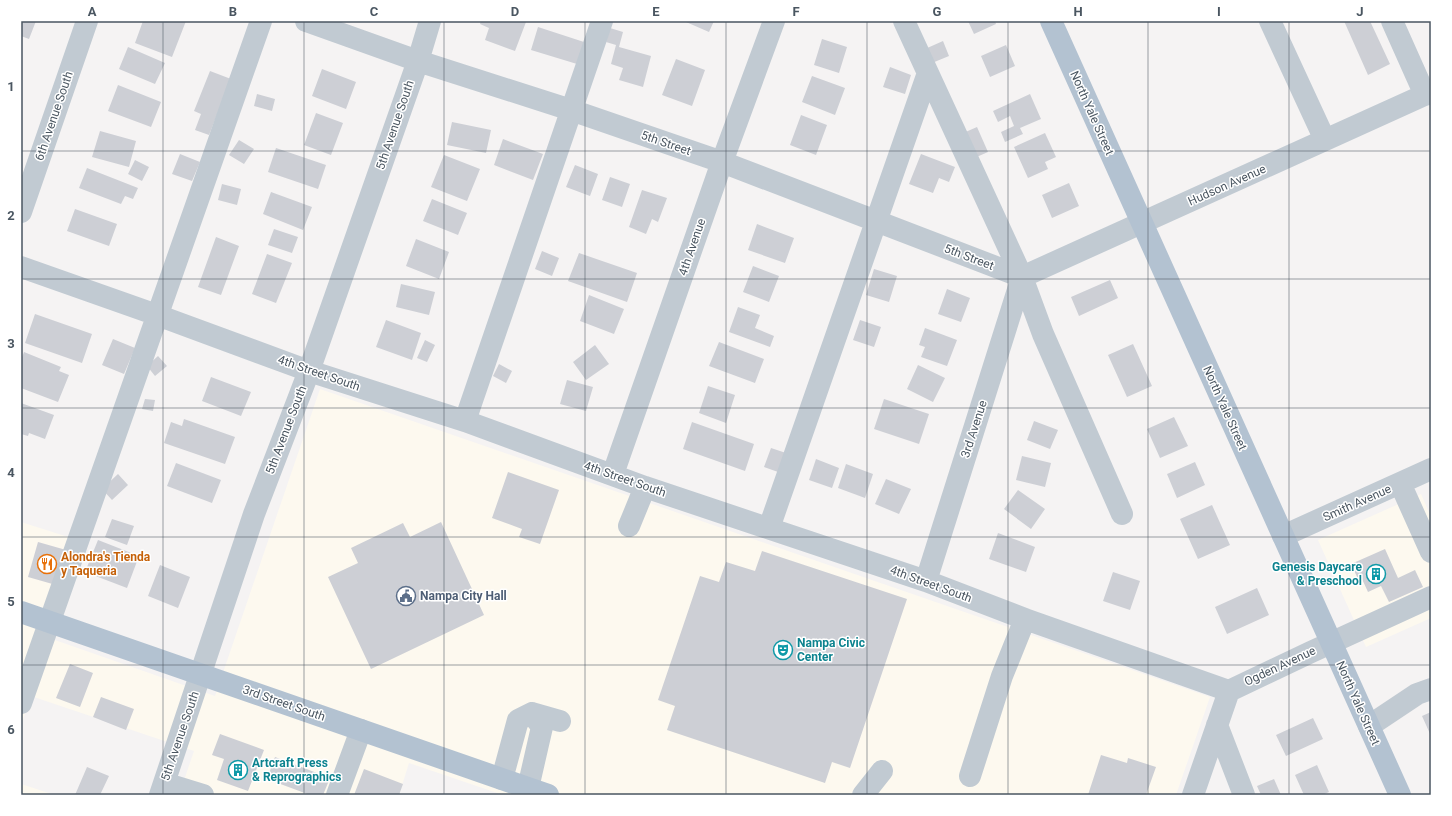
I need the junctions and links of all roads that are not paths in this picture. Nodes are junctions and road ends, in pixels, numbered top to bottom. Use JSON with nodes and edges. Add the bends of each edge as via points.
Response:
{"nodes":[{"id":1,"x":87,"y":21,"type":"edge"},
{"id":2,"x":260,"y":21,"type":"edge"},
{"id":3,"x":306,"y":21,"type":"edge"},
{"id":4,"x":430,"y":21,"type":"edge"},
{"id":5,"x":602,"y":21,"type":"edge"},
{"id":6,"x":774,"y":21,"type":"edge"},
{"id":7,"x":904,"y":21,"type":"edge"},
{"id":8,"x":1051,"y":21,"type":"edge"},
{"id":9,"x":1270,"y":21,"type":"edge"},
{"id":10,"x":1392,"y":21,"type":"edge"},
{"id":11,"x":418,"y":61,"type":"junction"},
{"id":12,"x":928,"y":73,"type":"junction"},
{"id":13,"x":1428,"y":94,"type":"edge"},
{"id":14,"x":571,"y":110,"type":"junction"},
{"id":15,"x":1325,"y":140,"type":"junction"},
{"id":16,"x":722,"y":162,"type":"junction"},
{"id":17,"x":21,"y":212,"type":"edge"},
{"id":18,"x":876,"y":221,"type":"junction"},
{"id":19,"x":1142,"y":223,"type":"junction"},
{"id":20,"x":21,"y":267,"type":"edge"},
{"id":21,"x":1022,"y":277,"type":"junction"},
{"id":22,"x":157,"y":315,"type":"junction"},
{"id":23,"x":309,"y":371,"type":"junction"},
{"id":24,"x":465,"y":421,"type":"junction"},
{"id":25,"x":1431,"y":469,"type":"edge"},
{"id":26,"x":613,"y":474,"type":"junction"},
{"id":27,"x":1400,"y":483,"type":"junction"},
{"id":28,"x":645,"y":487,"type":"junction"},
{"id":29,"x":1122,"y":514,"type":"dead end"},
{"id":30,"x":629,"y":526,"type":"dead end"},
{"id":31,"x":769,"y":528,"type":"junction"},
{"id":32,"x":1283,"y":536,"type":"junction"},
{"id":33,"x":1431,"y":552,"type":"edge"},
{"id":34,"x":926,"y":582,"type":"junction"},
{"id":35,"x":1431,"y":597,"type":"edge"},
{"id":36,"x":21,"y":612,"type":"edge"},
{"id":37,"x":1025,"y":619,"type":"junction"},
{"id":38,"x":50,"y":622,"type":"junction"},
{"id":39,"x":1331,"y":642,"type":"junction"},
{"id":40,"x":200,"y":674,"type":"junction"},
{"id":41,"x":1431,"y":689,"type":"edge"},
{"id":42,"x":1229,"y":691,"type":"junction"},
{"id":43,"x":21,"y":703,"type":"edge"},
{"id":44,"x":560,"y":721,"type":"dead end"},
{"id":45,"x":1217,"y":725,"type":"junction"},
{"id":46,"x":1369,"y":726,"type":"junction"},
{"id":47,"x":361,"y":730,"type":"junction"},
{"id":48,"x":882,"y":771,"type":"dead end"},
{"id":49,"x":970,"y":776,"type":"dead end"},
{"id":50,"x":520,"y":788,"type":"edge"},
{"id":51,"x":162,"y":789,"type":"edge"},
{"id":52,"x":203,"y":795,"type":"edge"},
{"id":53,"x":337,"y":795,"type":"edge"},
{"id":54,"x":863,"y":795,"type":"edge"},
{"id":55,"x":1193,"y":795,"type":"edge"},
{"id":56,"x":1244,"y":795,"type":"edge"},
{"id":57,"x":1400,"y":795,"type":"edge"}],
"edges":[{"from":1,"to":17,"type":"street","name":"6th Avenue South"},
{"from":2,"to":22,"type":"street"},
{"from":3,"to":11,"type":"street","name":"5th Street"},
{"from":4,"to":11,"type":"street","name":"5th Avenue South"},
{"from":5,"to":14,"type":"street"},
{"from":6,"to":16,"type":"street","name":"4th Avenue"},
{"from":7,"to":12,"type":"street"},
{"from":8,"to":19,"type":"main road","name":"North Yale Street"},
{"from":9,"to":15,"type":"street"},
{"from":10,"to":13,"type":"street"},
{"from":11,"to":14,"type":"street","name":"5th Street"},
{"from":11,"to":23,"type":"street","name":"5th Avenue South"},
{"from":12,"to":18,"type":"street"},
{"from":12,"to":21,"type":"street"},
{"from":13,"to":15,"type":"street","name":"Hudson Avenue"},
{"from":14,"to":16,"type":"street","name":"5th Street"},
{"from":14,"to":24,"type":"street"},
{"from":15,"to":19,"type":"street","name":"Hudson Avenue"},
{"from":16,"to":18,"type":"street","name":"5th Street"},
{"from":16,"to":26,"type":"street","name":"4th Avenue"},
{"from":18,"to":21,"type":"street","name":"5th Street"},
{"from":18,"to":31,"type":"street"},
{"from":19,"to":21,"type":"street","name":"Hudson Avenue"},
{"from":19,"to":32,"type":"main road","name":"North Yale Street"},
{"from":20,"to":22,"type":"street","name":"4th Street South"},
{"from":21,"to":29,"type":"street","via":[[1043,334]]},
{"from":21,"to":34,"type":"street","name":"3rd Avenue"},
{"from":22,"to":23,"type":"street","name":"4th Street South"},
{"from":22,"to":38,"type":"street"},
{"from":23,"to":24,"type":"street","name":"4th Street South"},
{"from":23,"to":40,"type":"street","name":"5th Avenue South","via":[[254,514]]},
{"from":24,"to":26,"type":"street","name":"4th Street South","via":[[587,467]]},
{"from":25,"to":27,"type":"street","name":"Smith Avenue"},
{"from":26,"to":28,"type":"street","name":"4th Street South"},
{"from":27,"to":32,"type":"street","name":"Smith Avenue"},
{"from":27,"to":33,"type":"street"},
{"from":28,"to":30,"type":"street"},
{"from":28,"to":31,"type":"street","name":"4th Street South"},
{"from":31,"to":34,"type":"street","name":"4th Street South"},
{"from":32,"to":39,"type":"main road","name":"North Yale Street"},
{"from":34,"to":37,"type":"street","name":"4th Street South"},
{"from":35,"to":39,"type":"street","name":"Ogden Avenue"},
{"from":36,"to":38,"type":"main road","name":"3rd Street South"},
{"from":37,"to":42,"type":"street","name":"4th Street South"},
{"from":37,"to":49,"type":"street","via":[[1002,676]]},
{"from":38,"to":40,"type":"main road","name":"3rd Street South"},
{"from":38,"to":43,"type":"street"},
{"from":39,"to":42,"type":"street","name":"Ogden Avenue"},
{"from":39,"to":46,"type":"main road","name":"North Yale Street"},
{"from":40,"to":47,"type":"main road","name":"3rd Street South"},
{"from":40,"to":51,"type":"street","name":"5th Avenue South"},
{"from":41,"to":46,"type":"street","via":[[1417,694]]},
{"from":42,"to":45,"type":"street"},
{"from":44,"to":50,"type":"street","via":[[532,713],[542,727]]},
{"from":45,"to":55,"type":"street"},
{"from":45,"to":56,"type":"street"},
{"from":46,"to":57,"type":"main road","name":"North Yale Street"},
{"from":47,"to":50,"type":"main road","name":"3rd Street South"},
{"from":47,"to":53,"type":"street"},
{"from":48,"to":54,"type":"street"},
{"from":51,"to":52,"type":"street"}]}
